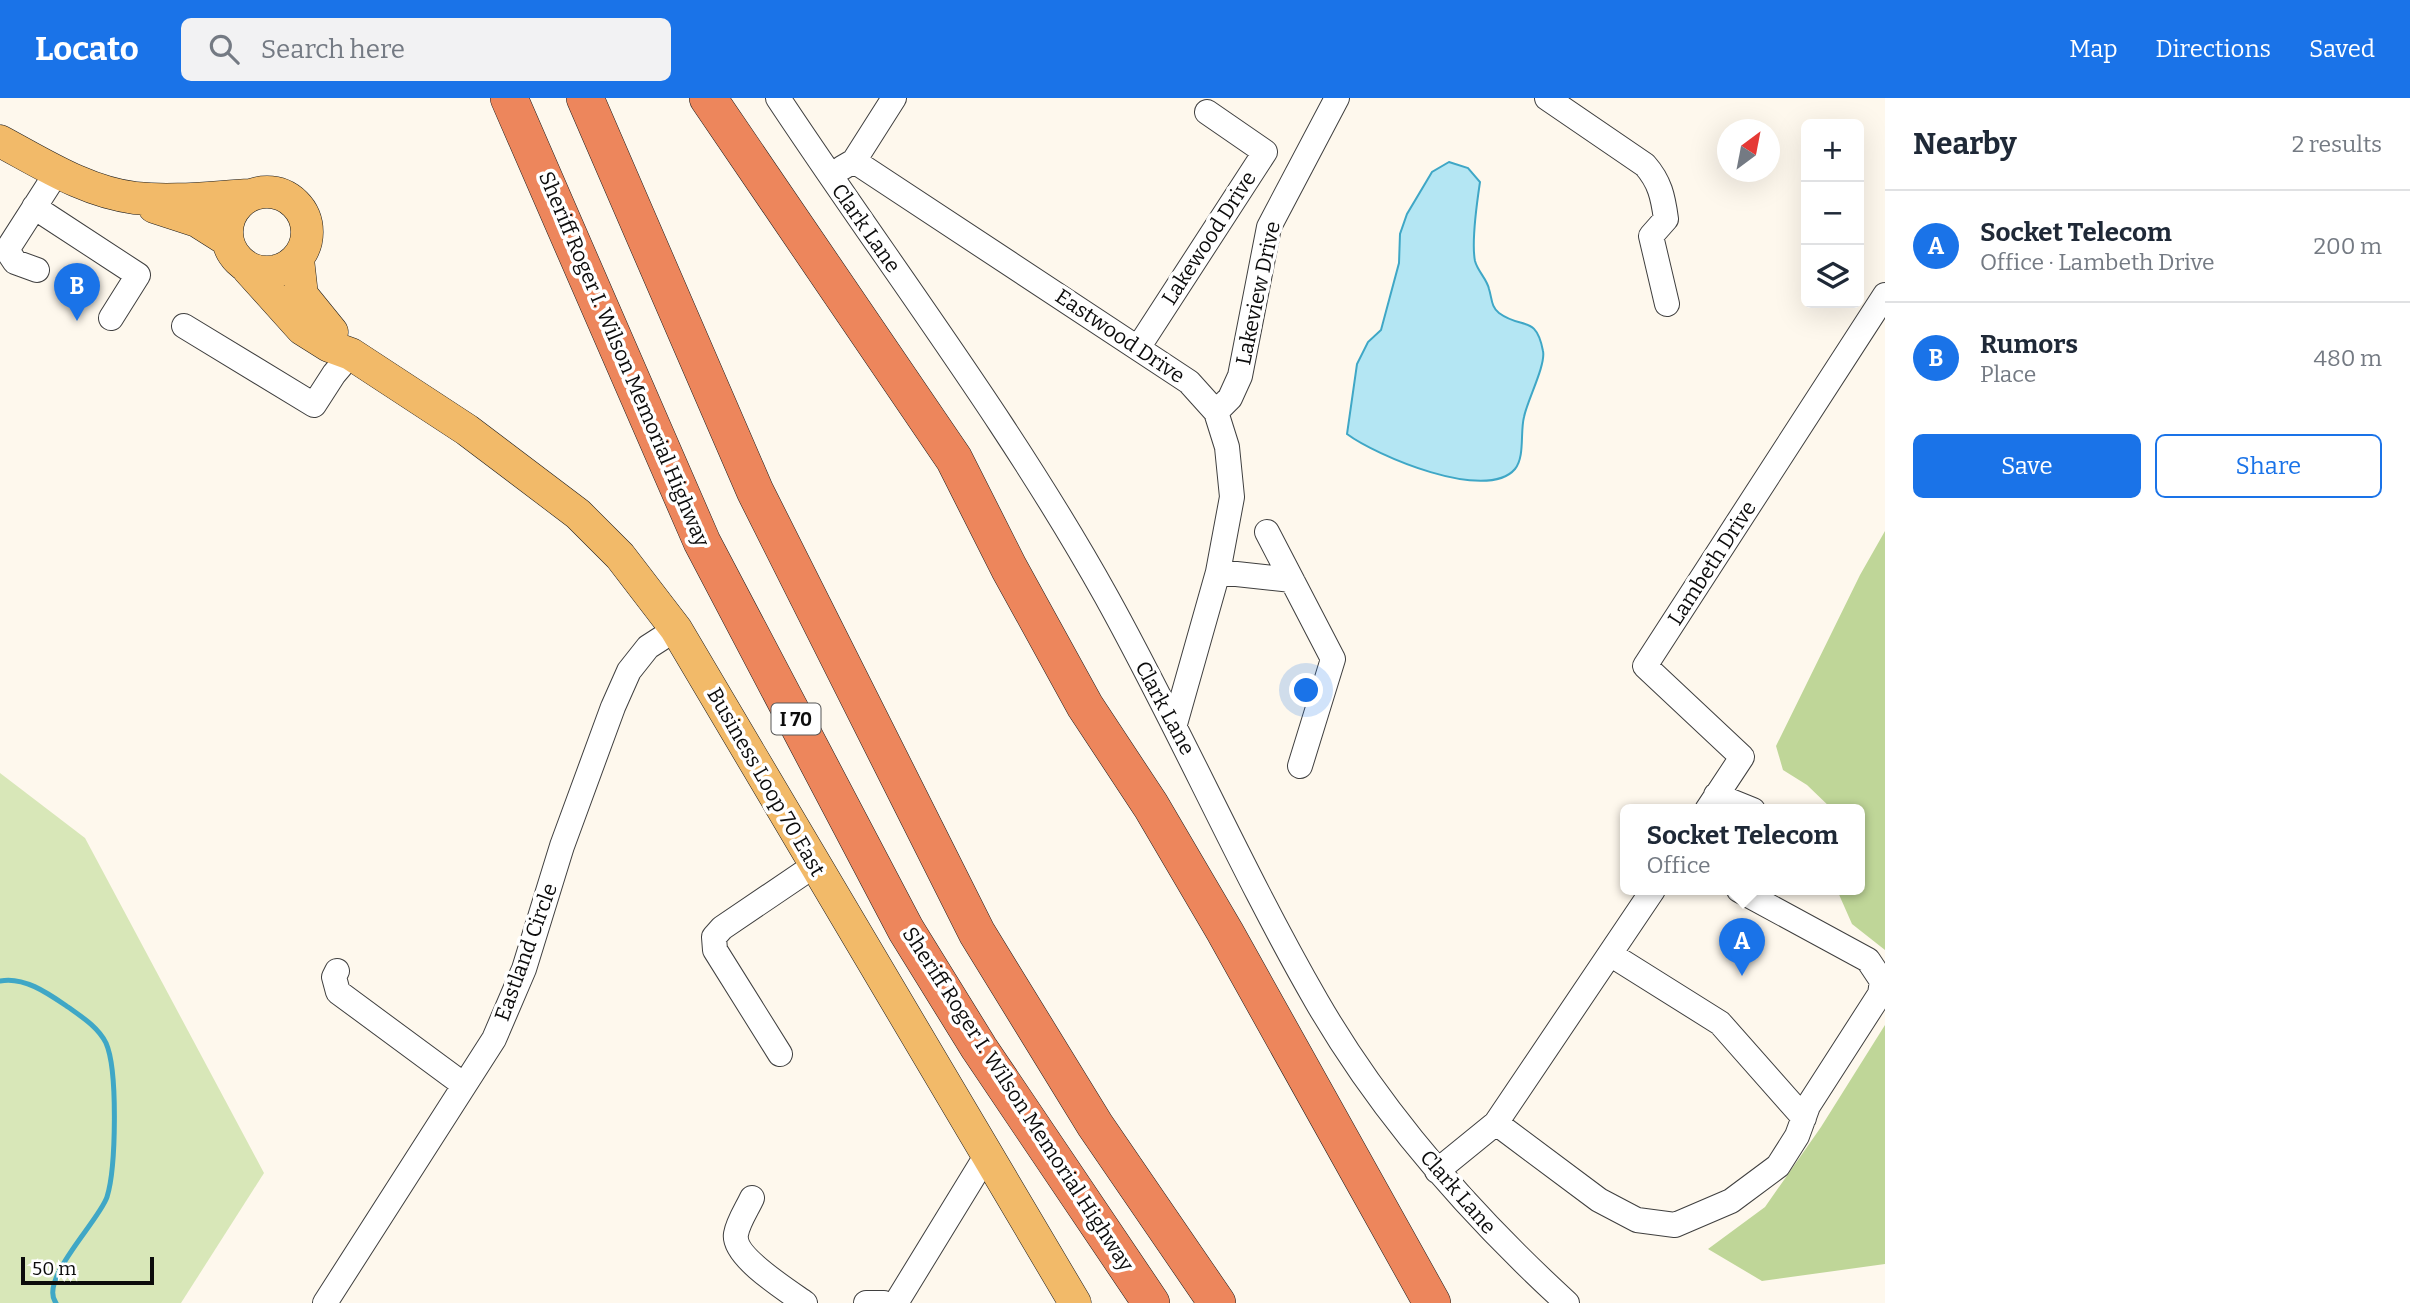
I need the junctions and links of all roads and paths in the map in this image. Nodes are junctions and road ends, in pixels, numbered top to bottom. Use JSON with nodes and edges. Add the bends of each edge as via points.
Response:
{"nodes":[{"id":1,"x":509,"y":98,"type":"edge"},
{"id":2,"x":585,"y":98,"type":"edge"},
{"id":3,"x":708,"y":98,"type":"edge"},
{"id":4,"x":778,"y":98,"type":"edge"},
{"id":5,"x":894,"y":98,"type":"edge"},
{"id":6,"x":1337,"y":98,"type":"edge"},
{"id":7,"x":1547,"y":98,"type":"edge"},
{"id":8,"x":1207,"y":112,"type":"dead end"},
{"id":9,"x":0,"y":141,"type":"edge"},
{"id":10,"x":854,"y":161,"type":"junction"},
{"id":11,"x":57,"y":172,"type":"junction"},
{"id":12,"x":829,"y":175,"type":"junction"},
{"id":13,"x":250,"y":195,"type":"junction"},
{"id":14,"x":134,"y":198,"type":"junction"},
{"id":15,"x":34,"y":207,"type":"junction"},
{"id":16,"x":227,"y":240,"type":"junction"},
{"id":17,"x":298,"y":259,"type":"junction"},
{"id":18,"x":248,"y":269,"type":"junction"},
{"id":19,"x":37,"y":270,"type":"dead end"},
{"id":20,"x":1885,"y":295,"type":"edge"},
{"id":21,"x":1667,"y":303,"type":"dead end"},
{"id":22,"x":111,"y":318,"type":"dead end"},
{"id":23,"x":184,"y":326,"type":"dead end"},
{"id":24,"x":1138,"y":348,"type":"junction"},
{"id":25,"x":351,"y":354,"type":"junction"},
{"id":26,"x":1216,"y":412,"type":"junction"},
{"id":27,"x":1267,"y":532,"type":"dead end"},
{"id":28,"x":1218,"y":572,"type":"junction"},
{"id":29,"x":1293,"y":580,"type":"junction"},
{"id":30,"x":676,"y":629,"type":"junction"},
{"id":31,"x":1175,"y":724,"type":"junction"},
{"id":32,"x":1300,"y":766,"type":"dead end"},
{"id":33,"x":1712,"y":802,"type":"edge"},
{"id":34,"x":815,"y":865,"type":"junction"},
{"id":35,"x":1650,"y":895,"type":"edge"},
{"id":36,"x":1748,"y":895,"type":"edge"},
{"id":37,"x":1610,"y":954,"type":"junction"},
{"id":38,"x":337,"y":971,"type":"dead end"},
{"id":39,"x":780,"y":1054,"type":"dead end"},
{"id":40,"x":464,"y":1085,"type":"junction"},
{"id":41,"x":1804,"y":1118,"type":"junction"},
{"id":42,"x":1496,"y":1123,"type":"junction"},
{"id":43,"x":986,"y":1156,"type":"junction"},
{"id":44,"x":1437,"y":1171,"type":"junction"},
{"id":45,"x":752,"y":1198,"type":"dead end"},
{"id":46,"x":325,"y":1303,"type":"edge"},
{"id":47,"x":805,"y":1303,"type":"edge"},
{"id":48,"x":866,"y":1303,"type":"edge"},
{"id":49,"x":884,"y":1303,"type":"edge"},
{"id":50,"x":895,"y":1303,"type":"edge"},
{"id":51,"x":1075,"y":1303,"type":"edge"},
{"id":52,"x":1151,"y":1303,"type":"edge"},
{"id":53,"x":1217,"y":1303,"type":"edge"},
{"id":54,"x":1432,"y":1303,"type":"edge"},
{"id":55,"x":1567,"y":1303,"type":"edge"}],
"edges":[{"from":1,"to":52,"type":"highway","name":"Sheriff Roger I. Wilson Memorial Highway","number":"I 70","via":[[702,541],[906,930],[979,1048]]},
{"from":2,"to":53,"type":"highway","via":[[755,491],[977,933],[1095,1125]]},
{"from":3,"to":54,"type":"highway","via":[[954,459],[1085,706],[1218,920]]},
{"from":4,"to":12,"type":"street","name":"Clark Lane"},
{"from":5,"to":10,"type":"street"},
{"from":6,"to":26,"type":"street","name":"Lakeview Drive","via":[[1272,218],[1240,376],[1230,398]]},
{"from":7,"to":21,"type":"street","via":[[1655,176],[1662,188],[1666,219],[1651,236]]},
{"from":8,"to":24,"type":"street","name":"Lakewood Drive","via":[[1265,152]]},
{"from":9,"to":11,"type":"main road"},
{"from":10,"to":12,"type":"street"},
{"from":10,"to":24,"type":"street","name":"Eastwood Drive"},
{"from":11,"to":14,"type":"main road"},
{"from":11,"to":15,"type":"street"},
{"from":12,"to":31,"type":"street","name":"Clark Lane","via":[[1047,493]]},
{"from":13,"to":14,"type":"main road"},
{"from":13,"to":16,"type":"main road","via":[[235,206],[227,222]]},
{"from":13,"to":17,"type":"main road","via":[[268,191],[285,196],[299,208],[307,233]]},
{"from":14,"to":16,"type":"main road","via":[[197,221]]},
{"from":15,"to":19,"type":"street","via":[[7,250],[15,262]]},
{"from":15,"to":22,"type":"street","via":[[138,275]]},
{"from":16,"to":18,"type":"main road","via":[[234,257]]},
{"from":17,"to":18,"type":"main road","via":[[284,270]]},
{"from":17,"to":25,"type":"main road","name":"Business Loop 70 East","via":[[302,295]]},
{"from":18,"to":25,"type":"main road","name":"Business Loop 70 East","via":[[302,329]]},
{"from":20,"to":33,"type":"street","name":"Lambeth Drive","via":[[1645,666],[1742,757]]},
{"from":23,"to":25,"type":"street","via":[[314,405]]},
{"from":24,"to":26,"type":"street","name":"Eastwood Drive","via":[[1189,382]]},
{"from":25,"to":30,"type":"main road","name":"Business Loop 70 East","via":[[467,430],[578,514],[620,556]]},
{"from":26,"to":28,"type":"street","name":"Eastwood Drive","via":[[1227,447],[1232,497]]},
{"from":27,"to":29,"type":"street"},
{"from":28,"to":29,"type":"street"},
{"from":28,"to":31,"type":"street","name":"Eastwood Drive"},
{"from":29,"to":32,"type":"street","via":[[1333,659]]},
{"from":30,"to":34,"type":"main road","name":"Business Loop 70 East"},
{"from":30,"to":40,"type":"street","name":"Eastland Circle","via":[[648,647],[629,671],[562,846],[512,1002]]},
{"from":31,"to":44,"type":"street","name":"Clark Lane","via":[[1318,1004]]},
{"from":34,"to":39,"type":"street","via":[[714,937],[715,950]]},
{"from":34,"to":43,"type":"main road","name":"Business Loop 70 East"},
{"from":35,"to":37,"type":"street"},
{"from":36,"to":41,"type":"street","via":[[1868,960],[1882,981],[1880,994]]},
{"from":37,"to":41,"type":"street","via":[[1720,1023]]},
{"from":37,"to":42,"type":"street"},
{"from":38,"to":40,"type":"street","via":[[338,992]]},
{"from":40,"to":46,"type":"street","name":"Eastland Circle"},
{"from":41,"to":42,"type":"street","via":[[1778,1166],[1757,1184],[1731,1201],[1675,1225],[1637,1220],[1599,1200]]},
{"from":42,"to":44,"type":"street"},
{"from":43,"to":50,"type":"street"},
{"from":43,"to":51,"type":"main road","name":"Business Loop 70 East"},
{"from":44,"to":55,"type":"street","name":"Clark Lane","via":[[1494,1234]]},
{"from":45,"to":47,"type":"street","via":[[736,1233],[736,1245]]},
{"from":48,"to":49,"type":"street"}]}
